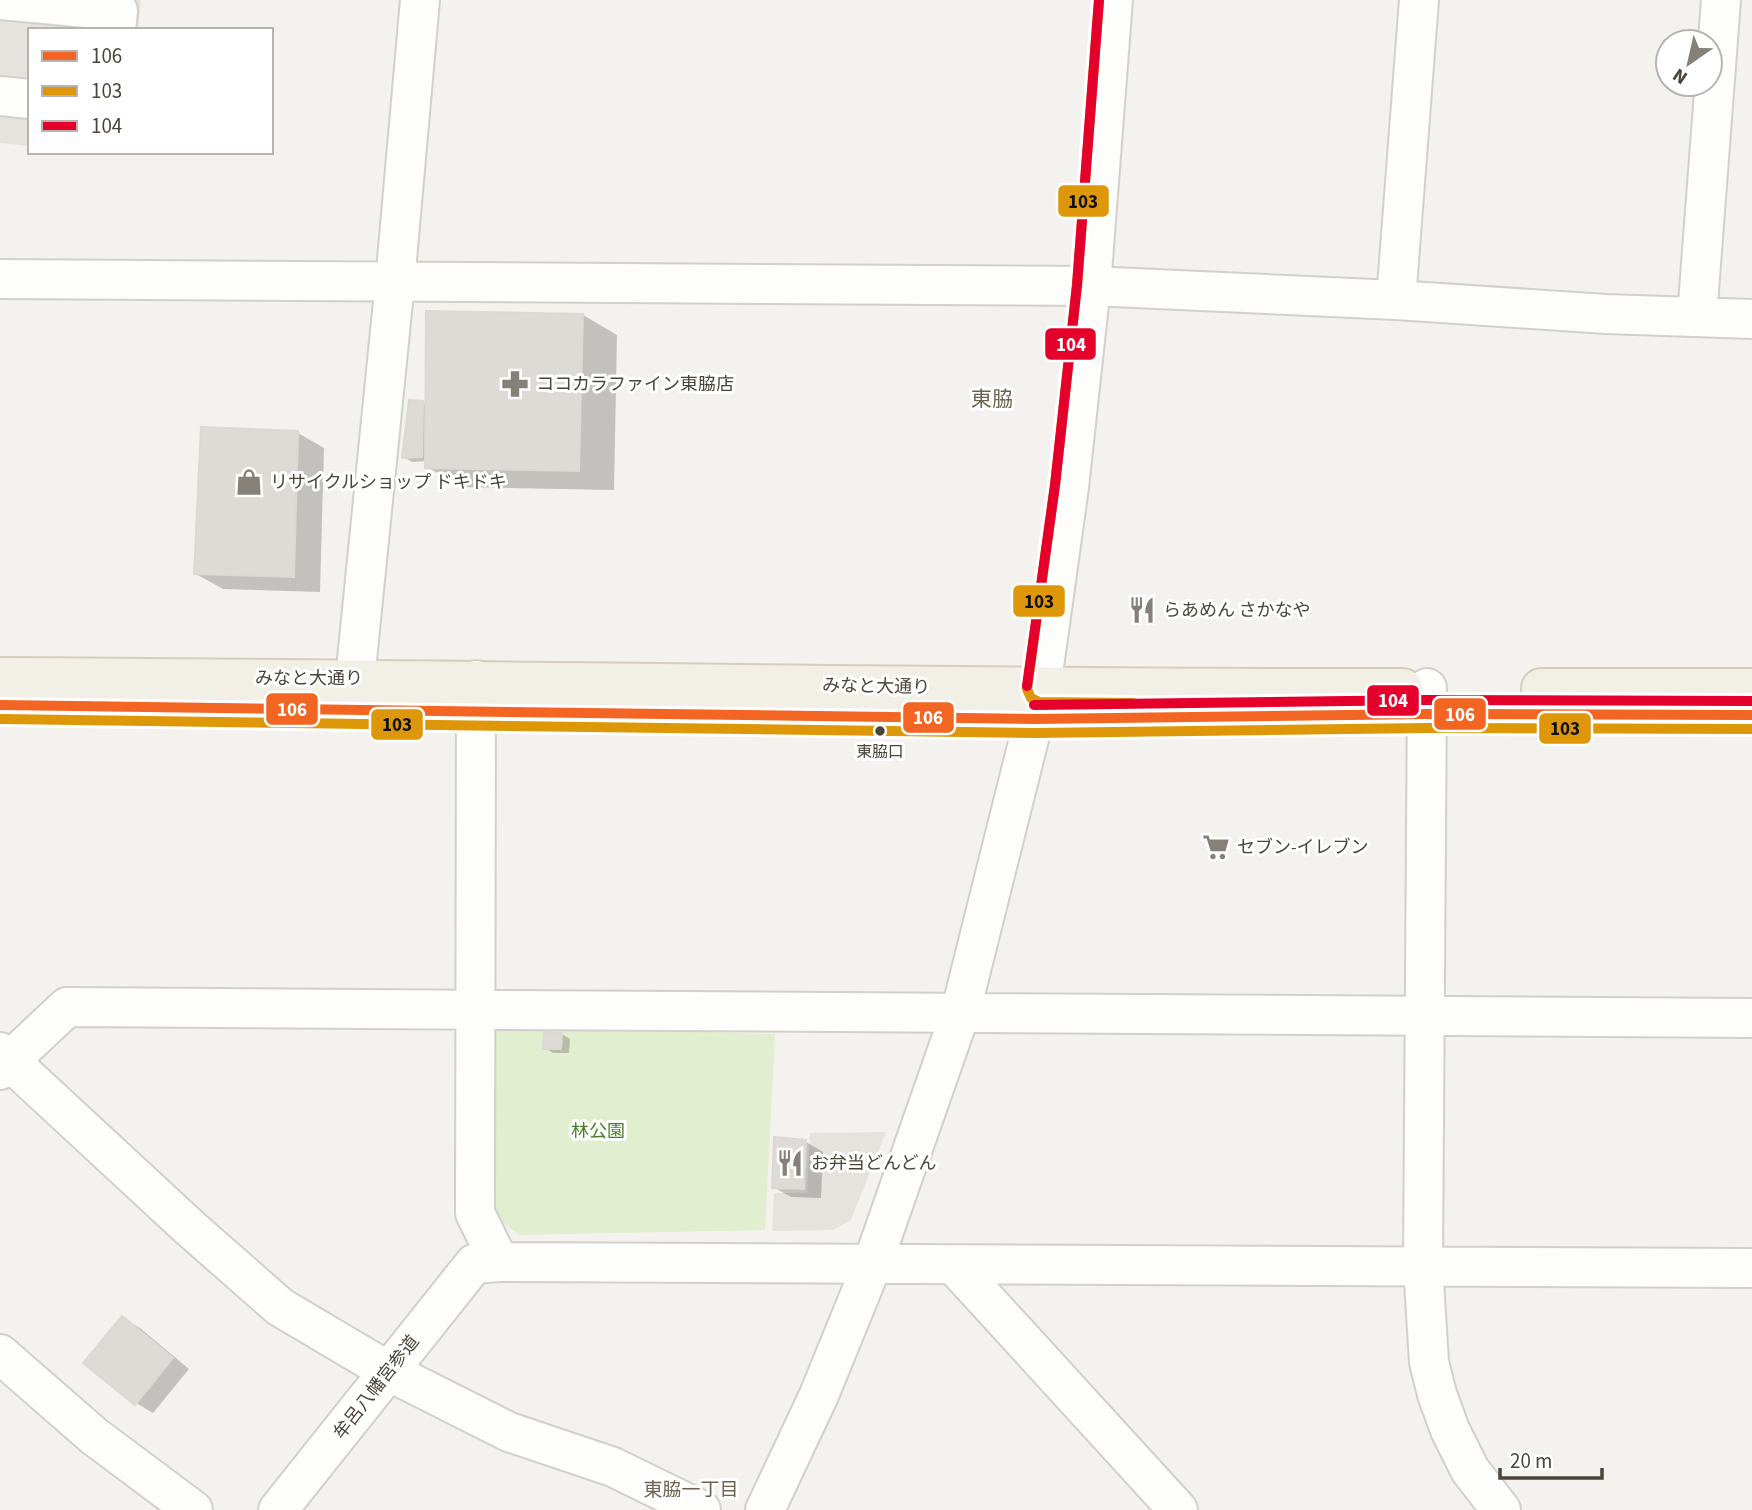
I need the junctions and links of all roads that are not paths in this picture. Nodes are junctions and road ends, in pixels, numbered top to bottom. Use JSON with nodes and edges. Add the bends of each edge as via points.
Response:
{"nodes":[{"id":1,"x":0,"y":0,"type":"edge"},
{"id":2,"x":420,"y":0,"type":"edge"},
{"id":3,"x":1113,"y":0,"type":"edge"},
{"id":4,"x":1419,"y":0,"type":"edge"},
{"id":5,"x":1721,"y":0,"type":"edge"},
{"id":6,"x":116,"y":28,"type":"edge"},
{"id":7,"x":0,"y":96,"type":"edge"},
{"id":8,"x":28,"y":99,"type":"edge"},
{"id":9,"x":0,"y":279,"type":"edge"},
{"id":10,"x":395,"y":282,"type":"junction"},
{"id":11,"x":1091,"y":286,"type":"junction"},
{"id":12,"x":1396,"y":300,"type":"junction"},
{"id":13,"x":1697,"y":317,"type":"junction"},
{"id":14,"x":1752,"y":319,"type":"edge"},
{"id":15,"x":0,"y":677,"type":"edge"},
{"id":16,"x":1752,"y":688,"type":"edge"},
{"id":17,"x":354,"y":694,"type":"junction"},
{"id":18,"x":476,"y":696,"type":"junction"},
{"id":19,"x":1427,"y":701,"type":"junction"},
{"id":20,"x":1037,"y":704,"type":"junction"},
{"id":21,"x":0,"y":705,"type":"edge"},
{"id":22,"x":1752,"y":715,"type":"edge"},
{"id":23,"x":476,"y":1009,"type":"junction"},
{"id":24,"x":960,"y":1014,"type":"junction"},
{"id":25,"x":1425,"y":1016,"type":"junction"},
{"id":26,"x":1752,"y":1018,"type":"edge"},
{"id":27,"x":3,"y":1062,"type":"edge"},
{"id":28,"x":486,"y":1263,"type":"junction"},
{"id":29,"x":872,"y":1265,"type":"junction"},
{"id":30,"x":955,"y":1266,"type":"junction"},
{"id":31,"x":1423,"y":1266,"type":"junction"},
{"id":32,"x":1752,"y":1268,"type":"edge"},
{"id":33,"x":0,"y":1354,"type":"edge"},
{"id":34,"x":388,"y":1371,"type":"junction"},
{"id":35,"x":193,"y":1510,"type":"edge"},
{"id":36,"x":278,"y":1510,"type":"edge"},
{"id":37,"x":701,"y":1510,"type":"edge"},
{"id":38,"x":765,"y":1510,"type":"edge"},
{"id":39,"x":1178,"y":1510,"type":"edge"},
{"id":40,"x":1501,"y":1510,"type":"edge"}],
"edges":[{"from":1,"to":6,"type":"street","via":[[118,11]]},
{"from":2,"to":10,"type":"street"},
{"from":3,"to":11,"type":"street"},
{"from":4,"to":12,"type":"street"},
{"from":5,"to":13,"type":"street"},
{"from":7,"to":8,"type":"street"},
{"from":9,"to":10,"type":"street"},
{"from":10,"to":11,"type":"street"},
{"from":10,"to":17,"type":"street"},
{"from":11,"to":12,"type":"street"},
{"from":11,"to":20,"type":"street","via":[[1069,487]]},
{"from":12,"to":13,"type":"street"},
{"from":13,"to":14,"type":"street"},
{"from":15,"to":17,"type":"main road","name":"みなと大通り"},
{"from":16,"to":19,"type":"main road","name":"みなと大通り"},
{"from":17,"to":18,"type":"main road","name":"みなと大通り"},
{"from":17,"to":21,"type":"main road","name":"みなと大通り"},
{"from":18,"to":20,"type":"main road","name":"みなと大通り"},
{"from":18,"to":23,"type":"street"},
{"from":19,"to":20,"type":"main road","name":"みなと大通り"},
{"from":19,"to":22,"type":"main road","name":"みなと大通り"},
{"from":19,"to":25,"type":"street"},
{"from":20,"to":24,"type":"street"},
{"from":23,"to":24,"type":"street"},
{"from":23,"to":27,"type":"street","via":[[67,1007]]},
{"from":23,"to":28,"type":"street","via":[[475,1213]]},
{"from":24,"to":25,"type":"street"},
{"from":24,"to":29,"type":"street"},
{"from":25,"to":26,"type":"street"},
{"from":25,"to":31,"type":"street"},
{"from":27,"to":34,"type":"street","via":[[281,1307]]},
{"from":28,"to":29,"type":"street"},
{"from":28,"to":34,"type":"street","name":"牟呂八幡宮参道"},
{"from":29,"to":30,"type":"street"},
{"from":29,"to":38,"type":"street"},
{"from":30,"to":31,"type":"street"},
{"from":30,"to":39,"type":"street"},
{"from":31,"to":32,"type":"street"},
{"from":31,"to":40,"type":"street","via":[[1429,1362],[1437,1394],[1470,1471]]},
{"from":33,"to":35,"type":"street","via":[[94,1436]]},
{"from":34,"to":36,"type":"street","name":"牟呂八幡宮参道"},
{"from":34,"to":37,"type":"street","via":[[509,1433],[613,1467]]}]}
